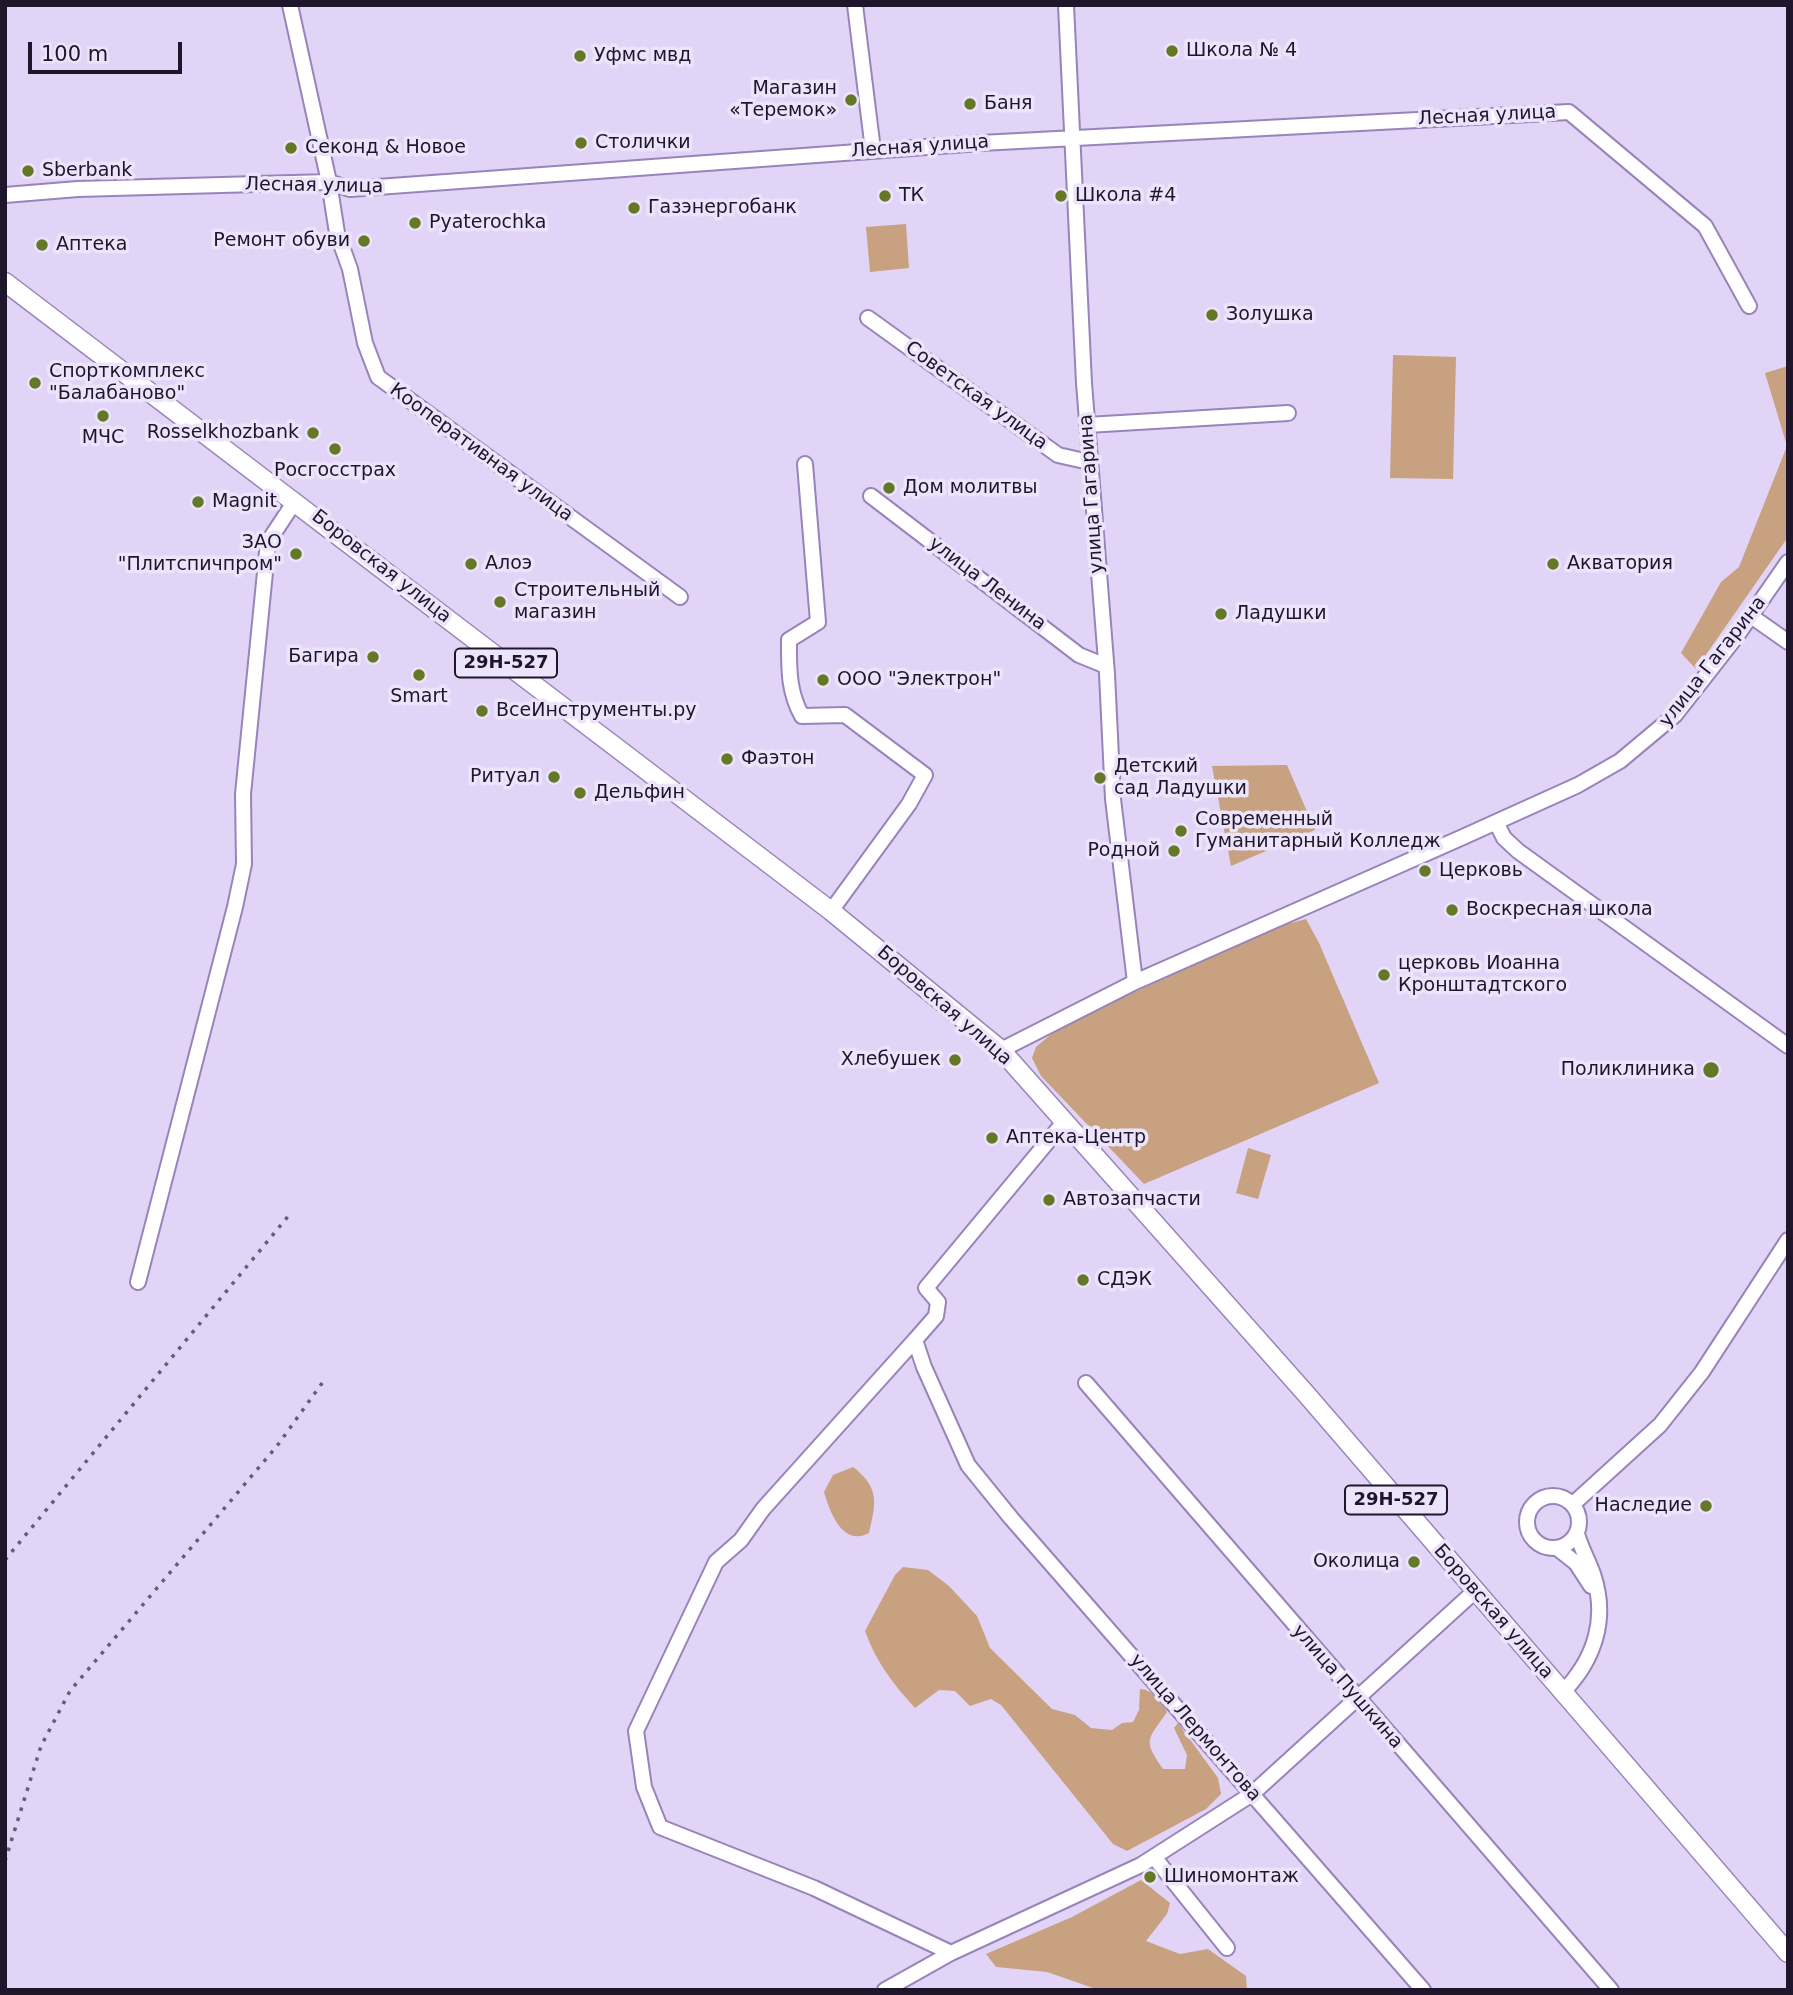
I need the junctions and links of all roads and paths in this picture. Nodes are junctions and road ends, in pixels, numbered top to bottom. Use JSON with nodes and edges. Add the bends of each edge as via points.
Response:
{"nodes":[{"id":1,"x":290,"y":5,"type":"edge"},
{"id":2,"x":855,"y":5,"type":"edge"},
{"id":3,"x":1066,"y":5,"type":"edge"},
{"id":4,"x":1072,"y":138,"type":"junction"},
{"id":5,"x":873,"y":150,"type":"junction"},
{"id":6,"x":329,"y":182,"type":"junction"},
{"id":7,"x":5,"y":195,"type":"edge"},
{"id":8,"x":5,"y":282,"type":"edge"},
{"id":9,"x":1749,"y":306,"type":"dead end"},
{"id":10,"x":868,"y":318,"type":"dead end"},
{"id":11,"x":1288,"y":412,"type":"dead end"},
{"id":12,"x":1087,"y":425,"type":"junction"},
{"id":13,"x":1089,"y":463,"type":"junction"},
{"id":14,"x":805,"y":464,"type":"dead end"},
{"id":15,"x":871,"y":496,"type":"dead end"},
{"id":16,"x":295,"y":502,"type":"junction"},
{"id":17,"x":1788,"y":562,"type":"edge"},
{"id":18,"x":680,"y":597,"type":"dead end"},
{"id":19,"x":1751,"y":616,"type":"junction"},
{"id":20,"x":1788,"y":642,"type":"edge"},
{"id":21,"x":1106,"y":666,"type":"junction"},
{"id":22,"x":1496,"y":822,"type":"junction"},
{"id":23,"x":831,"y":911,"type":"junction"},
{"id":24,"x":1135,"y":982,"type":"junction"},
{"id":25,"x":1788,"y":1046,"type":"edge"},
{"id":26,"x":1001,"y":1050,"type":"junction"},
{"id":27,"x":1063,"y":1122,"type":"junction"},
{"id":28,"x":1788,"y":1240,"type":"edge"},
{"id":29,"x":138,"y":1282,"type":"dead end"},
{"id":30,"x":915,"y":1340,"type":"junction"},
{"id":31,"x":1086,"y":1383,"type":"dead end"},
{"id":32,"x":1573,"y":1504,"type":"junction"},
{"id":33,"x":1577,"y":1534,"type":"junction"},
{"id":34,"x":1557,"y":1548,"type":"junction"},
{"id":35,"x":1475,"y":1591,"type":"junction"},
{"id":36,"x":1600,"y":1599,"type":"junction"},
{"id":37,"x":1563,"y":1692,"type":"junction"},
{"id":38,"x":1358,"y":1700,"type":"junction"},
{"id":39,"x":1252,"y":1794,"type":"junction"},
{"id":40,"x":1154,"y":1857,"type":"junction"},
{"id":41,"x":1227,"y":1948,"type":"dead end"},
{"id":42,"x":951,"y":1953,"type":"junction"},
{"id":43,"x":1788,"y":1953,"type":"edge"},
{"id":44,"x":885,"y":1990,"type":"edge"},
{"id":45,"x":1423,"y":1990,"type":"edge"},
{"id":46,"x":1611,"y":1990,"type":"edge"}],
"edges":[{"from":1,"to":6,"type":"street","name":"Кооперативная улица"},
{"from":2,"to":5,"type":"street"},
{"from":3,"to":4,"type":"street","name":"улица Гагарина"},
{"from":4,"to":5,"type":"street","name":"Лесная улица"},
{"from":4,"to":9,"type":"street","name":"Лесная улица","via":[[1569,111],[1705,226]]},
{"from":4,"to":12,"type":"street","name":"улица Гагарина"},
{"from":5,"to":6,"type":"street","name":"Лесная улица","via":[[350,189]]},
{"from":6,"to":7,"type":"street","name":"Лесная улица"},
{"from":6,"to":18,"type":"street","name":"Кооперативная улица","via":[[337,233],[378,377]]},
{"from":8,"to":16,"type":"main road","name":"Боровская улица","number":"29Н-527"},
{"from":10,"to":13,"type":"street","name":"Советская улица","via":[[1058,455]]},
{"from":11,"to":12,"type":"street"},
{"from":12,"to":13,"type":"street","name":"улица Гагарина"},
{"from":13,"to":21,"type":"street","name":"улица Гагарина"},
{"from":14,"to":23,"type":"street","via":[[818,622],[789,640],[789,685],[802,716],[845,715],[925,775]]},
{"from":15,"to":21,"type":"street","name":"улица Ленина","via":[[1079,654]]},
{"from":16,"to":23,"type":"main road","name":"Боровская улица","number":"29Н-527"},
{"from":16,"to":29,"type":"street","via":[[268,542],[243,794],[244,863]]},
{"from":17,"to":19,"type":"street","name":"улица Гагарина"},
{"from":19,"to":20,"type":"street"},
{"from":19,"to":22,"type":"street","name":"улица Гагарина","via":[[1659,732],[1598,775]]},
{"from":21,"to":24,"type":"street","name":"улица Гагарина","via":[[1114,799]]},
{"from":22,"to":24,"type":"street","name":"улица Гагарина"},
{"from":22,"to":25,"type":"street","via":[[1518,851]]},
{"from":23,"to":26,"type":"main road","name":"Боровская улица","number":"29Н-527"},
{"from":24,"to":26,"type":"street","name":"улица Гагарина"},
{"from":26,"to":27,"type":"main road","name":"Боровская улица","number":"29Н-527"},
{"from":27,"to":30,"type":"street","via":[[926,1288],[938,1302],[936,1316]]},
{"from":27,"to":35,"type":"main road","name":"Боровская улица","number":"29Н-527"},
{"from":28,"to":32,"type":"street","via":[[1702,1372],[1660,1425]]},
{"from":30,"to":39,"type":"street","name":"улица Лермонтова","via":[[968,1465]]},
{"from":30,"to":42,"type":"street","via":[[716,1562],[636,1731],[644,1787],[660,1827],[814,1888]]},
{"from":31,"to":38,"type":"street","name":"улица Пушкина"},
{"from":32,"to":33,"type":"street","via":[[1580,1521]]},
{"from":32,"to":34,"type":"street","via":[[1550,1496],[1538,1500],[1530,1510],[1530,1534],[1539,1544]]},
{"from":33,"to":34,"type":"street"},
{"from":33,"to":36,"type":"street"},
{"from":34,"to":36,"type":"street","via":[[1576,1563]]},
{"from":35,"to":37,"type":"main road","name":"Боровская улица","number":"29Н-527"},
{"from":35,"to":38,"type":"street"},
{"from":36,"to":37,"type":"street","via":[[1597,1642]]},
{"from":37,"to":43,"type":"main road","name":"Боровская улица","number":"29Н-527"},
{"from":38,"to":39,"type":"street"},
{"from":38,"to":46,"type":"street","name":"улица Пушкина"},
{"from":39,"to":40,"type":"street"},
{"from":39,"to":45,"type":"street","name":"улица Лермонтова"},
{"from":40,"to":41,"type":"street"},
{"from":40,"to":42,"type":"street"},
{"from":42,"to":44,"type":"street"}]}
